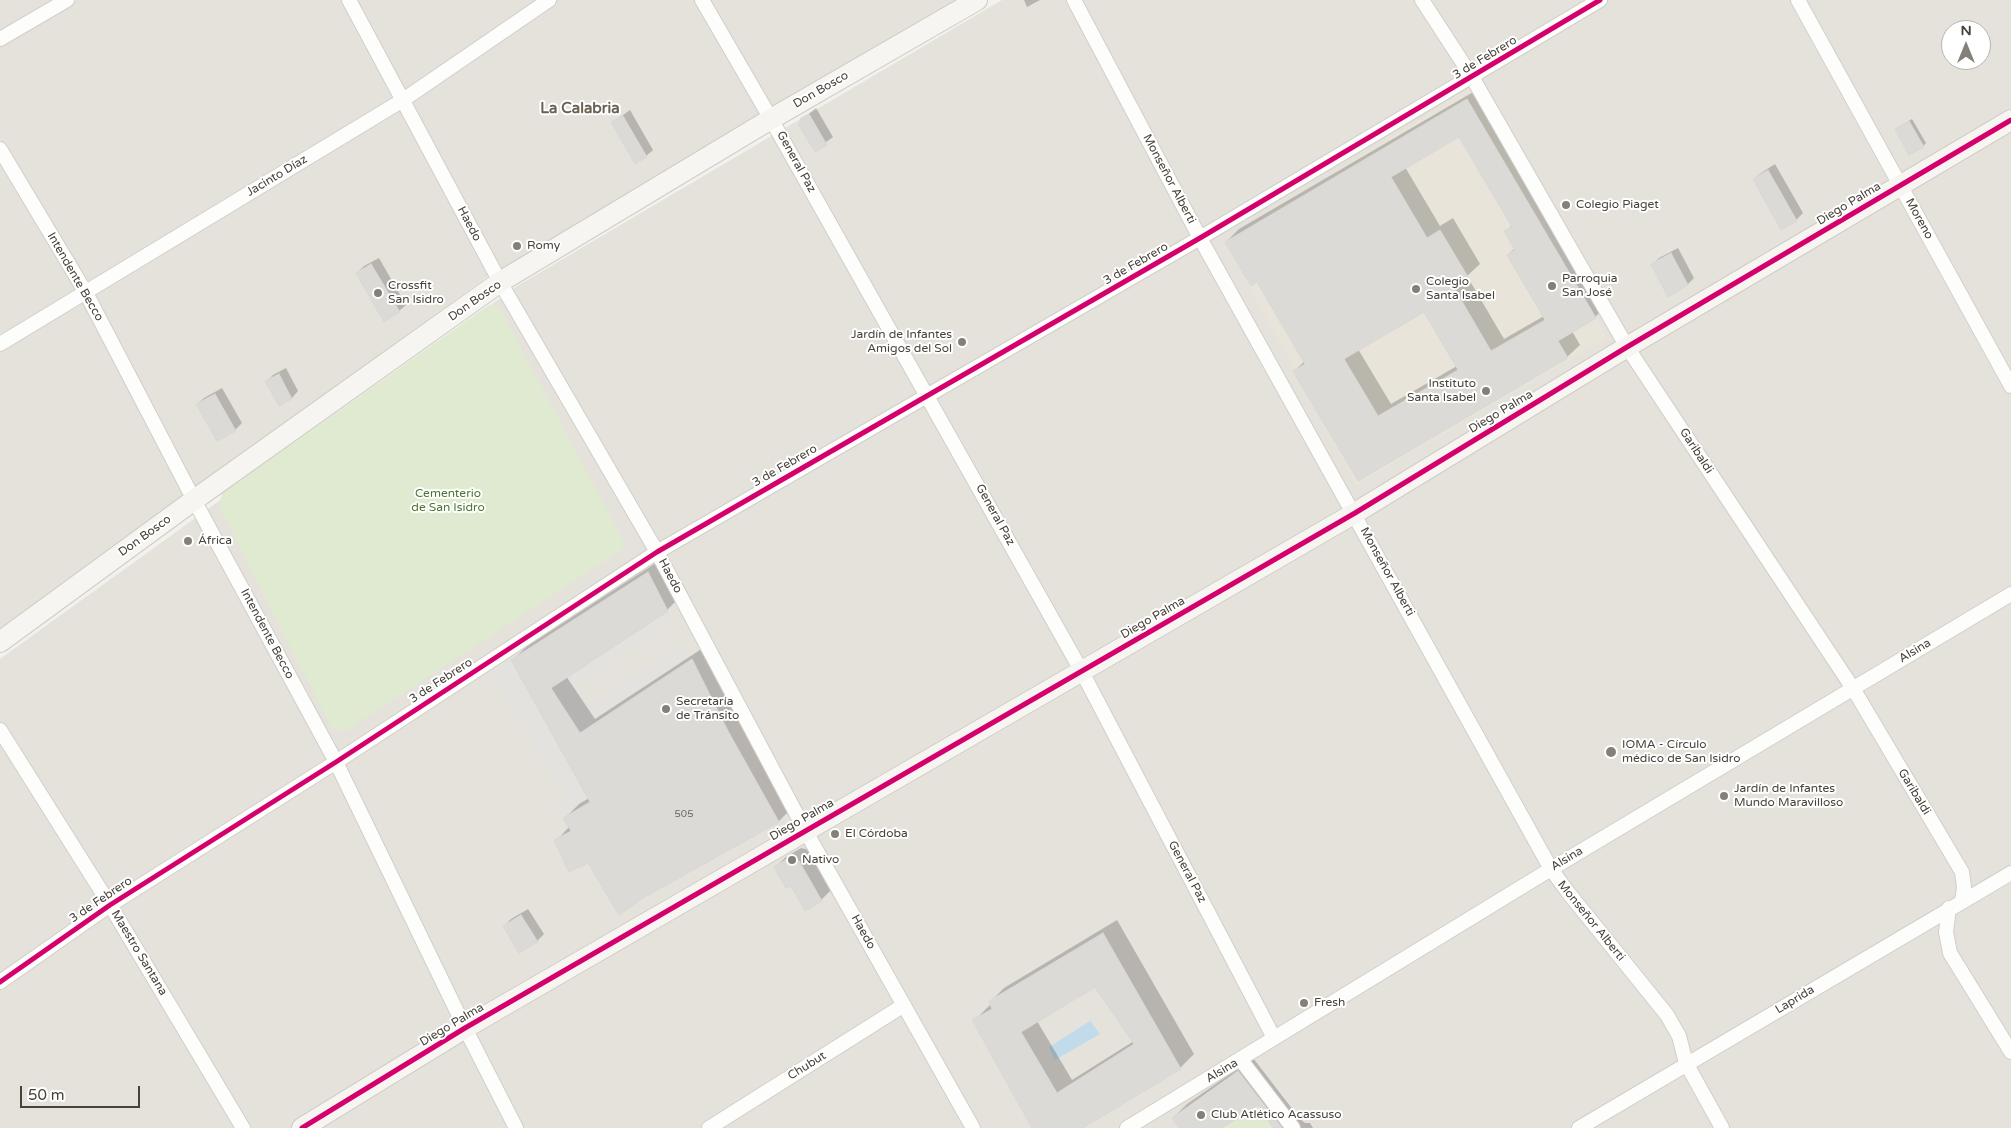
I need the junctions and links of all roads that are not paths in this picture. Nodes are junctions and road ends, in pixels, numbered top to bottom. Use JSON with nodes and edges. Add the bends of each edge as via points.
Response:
{"nodes":[{"id":1,"x":67,"y":0,"type":"edge"},
{"id":2,"x":349,"y":0,"type":"edge"},
{"id":3,"x":549,"y":0,"type":"edge"},
{"id":4,"x":702,"y":0,"type":"edge"},
{"id":5,"x":977,"y":0,"type":"edge"},
{"id":6,"x":1074,"y":0,"type":"edge"},
{"id":7,"x":1422,"y":0,"type":"edge"},
{"id":8,"x":1600,"y":0,"type":"edge"},
{"id":9,"x":1798,"y":0,"type":"edge"},
{"id":10,"x":0,"y":39,"type":"edge"},
{"id":11,"x":1472,"y":77,"type":"junction"},
{"id":12,"x":403,"y":100,"type":"junction"},
{"id":13,"x":772,"y":119,"type":"junction"},
{"id":14,"x":2011,"y":120,"type":"edge"},
{"id":15,"x":0,"y":149,"type":"edge"},
{"id":16,"x":1901,"y":186,"type":"junction"},
{"id":17,"x":1200,"y":238,"type":"junction"},
{"id":18,"x":500,"y":282,"type":"junction"},
{"id":19,"x":86,"y":293,"type":"junction"},
{"id":20,"x":0,"y":344,"type":"edge"},
{"id":21,"x":1628,"y":347,"type":"junction"},
{"id":22,"x":2011,"y":386,"type":"edge"},
{"id":23,"x":928,"y":395,"type":"junction"},
{"id":24,"x":194,"y":500,"type":"junction"},
{"id":25,"x":1355,"y":513,"type":"junction"},
{"id":26,"x":657,"y":552,"type":"junction"},
{"id":27,"x":2011,"y":594,"type":"edge"},
{"id":28,"x":0,"y":642,"type":"edge"},
{"id":29,"x":1081,"y":670,"type":"junction"},
{"id":30,"x":1854,"y":690,"type":"junction"},
{"id":31,"x":0,"y":730,"type":"edge"},
{"id":32,"x":336,"y":762,"type":"junction"},
{"id":33,"x":805,"y":830,"type":"junction"},
{"id":34,"x":1551,"y":869,"type":"junction"},
{"id":35,"x":2011,"y":872,"type":"edge"},
{"id":36,"x":110,"y":905,"type":"junction"},
{"id":37,"x":1955,"y":905,"type":"junction"},
{"id":38,"x":0,"y":982,"type":"edge"},
{"id":39,"x":904,"y":1005,"type":"junction"},
{"id":40,"x":465,"y":1028,"type":"junction"},
{"id":41,"x":1274,"y":1038,"type":"junction"},
{"id":42,"x":2011,"y":1052,"type":"edge"},
{"id":43,"x":1241,"y":1060,"type":"junction"},
{"id":44,"x":1686,"y":1063,"type":"junction"},
{"id":45,"x":243,"y":1128,"type":"edge"},
{"id":46,"x":302,"y":1128,"type":"edge"},
{"id":47,"x":516,"y":1128,"type":"edge"},
{"id":48,"x":709,"y":1128,"type":"edge"},
{"id":49,"x":973,"y":1128,"type":"edge"},
{"id":50,"x":1127,"y":1128,"type":"edge"},
{"id":51,"x":1293,"y":1128,"type":"edge"},
{"id":52,"x":1579,"y":1128,"type":"edge"},
{"id":53,"x":1722,"y":1128,"type":"edge"}],
"edges":[{"from":1,"to":10,"type":"street"},
{"from":2,"to":12,"type":"street","name":"Haedo"},
{"from":3,"to":12,"type":"street","name":"Jacinto Díaz"},
{"from":4,"to":13,"type":"street","name":"General Paz"},
{"from":5,"to":13,"type":"street","name":"Don Bosco"},
{"from":6,"to":17,"type":"street","name":"Monseñor Alberti"},
{"from":7,"to":11,"type":"street","name":"Garibaldi"},
{"from":8,"to":11,"type":"street","name":"3 de Febrero"},
{"from":9,"to":16,"type":"street","name":"Moreno"},
{"from":11,"to":17,"type":"street","name":"3 de Febrero"},
{"from":11,"to":21,"type":"street","name":"Garibaldi"},
{"from":12,"to":18,"type":"street","name":"Haedo"},
{"from":12,"to":19,"type":"street","name":"Jacinto Díaz"},
{"from":13,"to":18,"type":"street","name":"Don Bosco"},
{"from":13,"to":23,"type":"street","name":"General Paz"},
{"from":14,"to":16,"type":"street","name":"Diego Palma"},
{"from":15,"to":19,"type":"street","name":"Intendente Becco"},
{"from":16,"to":21,"type":"street","name":"Diego Palma"},
{"from":16,"to":22,"type":"street","name":"Moreno"},
{"from":17,"to":23,"type":"street","name":"3 de Febrero"},
{"from":17,"to":25,"type":"street","name":"Monseñor Alberti"},
{"from":18,"to":24,"type":"street","name":"Don Bosco"},
{"from":18,"to":26,"type":"street","name":"Haedo"},
{"from":19,"to":20,"type":"street","name":"Jacinto Díaz"},
{"from":19,"to":24,"type":"street","name":"Intendente Becco"},
{"from":21,"to":25,"type":"street","name":"Diego Palma"},
{"from":21,"to":30,"type":"street","name":"Garibaldi"},
{"from":23,"to":26,"type":"street","name":"3 de Febrero"},
{"from":23,"to":29,"type":"street","name":"General Paz"},
{"from":24,"to":28,"type":"street","name":"Don Bosco"},
{"from":24,"to":32,"type":"street","name":"Intendente Becco"},
{"from":25,"to":29,"type":"street","name":"Diego Palma"},
{"from":25,"to":34,"type":"street","name":"Monseñor Alberti"},
{"from":26,"to":32,"type":"street","name":"3 de Febrero"},
{"from":26,"to":33,"type":"street","name":"Haedo"},
{"from":27,"to":30,"type":"street","name":"Alsina"},
{"from":29,"to":33,"type":"street","name":"Diego Palma"},
{"from":29,"to":41,"type":"street","name":"General Paz"},
{"from":30,"to":34,"type":"street","name":"Alsina"},
{"from":30,"to":37,"type":"street","name":"Garibaldi","via":[[1962,872],[1964,887]]},
{"from":31,"to":36,"type":"street","name":"Maestro Santana"},
{"from":32,"to":36,"type":"street","name":"3 de Febrero"},
{"from":32,"to":40,"type":"street","name":"Intendente Becco"},
{"from":33,"to":39,"type":"street","name":"Haedo"},
{"from":33,"to":40,"type":"street","name":"Diego Palma"},
{"from":34,"to":41,"type":"street","name":"Alsina"},
{"from":34,"to":44,"type":"street","name":"Monseñor Alberti","via":[[1566,892],[1667,1015],[1679,1036]]},
{"from":35,"to":37,"type":"street","name":"Laprida"},
{"from":36,"to":38,"type":"street","name":"3 de Febrero"},
{"from":36,"to":45,"type":"street","name":"Maestro Santana"},
{"from":37,"to":42,"type":"street","name":"Garibaldi","via":[[1946,932],[1950,952]]},
{"from":37,"to":44,"type":"street","name":"Laprida"},
{"from":39,"to":48,"type":"street","name":"Chubut"},
{"from":39,"to":49,"type":"street","name":"Haedo"},
{"from":40,"to":46,"type":"street","name":"Diego Palma"},
{"from":40,"to":47,"type":"street","name":"Intendente Becco"},
{"from":41,"to":43,"type":"street","name":"Alsina"},
{"from":43,"to":50,"type":"street","name":"Alsina"},
{"from":43,"to":51,"type":"street"},
{"from":44,"to":52,"type":"street","name":"Laprida"},
{"from":44,"to":53,"type":"street","name":"Monseñor Alberti"}]}
